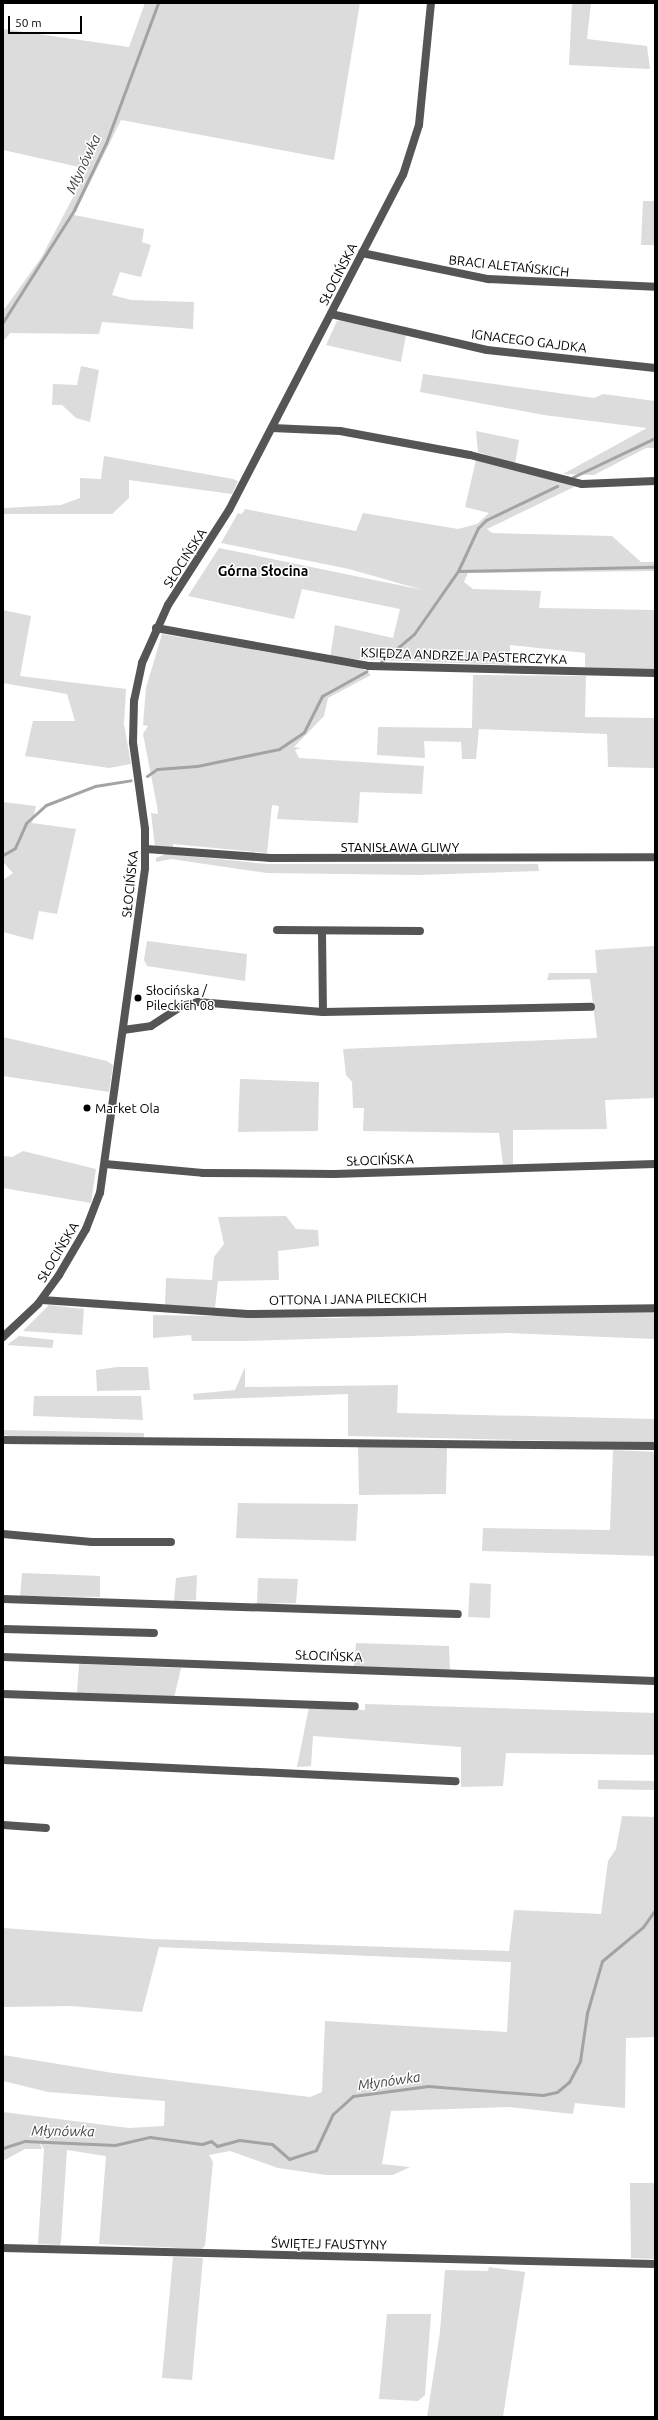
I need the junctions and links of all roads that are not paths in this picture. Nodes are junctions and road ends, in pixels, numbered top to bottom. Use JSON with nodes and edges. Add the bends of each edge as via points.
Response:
{"nodes":[{"id":1,"x":431,"y":3,"type":"edge"},
{"id":2,"x":362,"y":253,"type":"junction"},
{"id":3,"x":655,"y":287,"type":"edge"},
{"id":4,"x":331,"y":314,"type":"junction"},
{"id":5,"x":655,"y":368,"type":"edge"},
{"id":6,"x":272,"y":428,"type":"junction"},
{"id":7,"x":655,"y":481,"type":"edge"},
{"id":8,"x":156,"y":628,"type":"junction"},
{"id":9,"x":655,"y":673,"type":"edge"},
{"id":10,"x":146,"y":849,"type":"junction"},
{"id":11,"x":655,"y":857,"type":"edge"},
{"id":12,"x":277,"y":930,"type":"dead end"},
{"id":13,"x":322,"y":932,"type":"junction"},
{"id":14,"x":420,"y":932,"type":"dead end"},
{"id":15,"x":591,"y":1007,"type":"dead end"},
{"id":16,"x":323,"y":1012,"type":"junction"},
{"id":17,"x":123,"y":1030,"type":"junction"},
{"id":18,"x":105,"y":1164,"type":"junction"},
{"id":19,"x":655,"y":1164,"type":"edge"},
{"id":20,"x":42,"y":1300,"type":"junction"},
{"id":21,"x":655,"y":1308,"type":"edge"},
{"id":22,"x":3,"y":1337,"type":"edge"},
{"id":23,"x":3,"y":1440,"type":"edge"},
{"id":24,"x":655,"y":1446,"type":"edge"},
{"id":25,"x":3,"y":1534,"type":"edge"},
{"id":26,"x":171,"y":1542,"type":"dead end"},
{"id":27,"x":3,"y":1599,"type":"edge"},
{"id":28,"x":458,"y":1614,"type":"dead end"},
{"id":29,"x":3,"y":1629,"type":"edge"},
{"id":30,"x":154,"y":1633,"type":"dead end"},
{"id":31,"x":3,"y":1657,"type":"edge"},
{"id":32,"x":655,"y":1681,"type":"edge"},
{"id":33,"x":3,"y":1694,"type":"edge"},
{"id":34,"x":355,"y":1706,"type":"dead end"},
{"id":35,"x":3,"y":1760,"type":"edge"},
{"id":36,"x":456,"y":1781,"type":"dead end"},
{"id":37,"x":3,"y":1825,"type":"edge"},
{"id":38,"x":46,"y":1828,"type":"dead end"},
{"id":39,"x":3,"y":2248,"type":"edge"},
{"id":40,"x":655,"y":2264,"type":"edge"}],
"edges":[{"from":1,"to":2,"type":"street","name":"SŁOCIŃSKA","via":[[422,107],[412,152]]},
{"from":2,"to":3,"type":"street","name":"BRACI ALETAŃSKICH","via":[[488,279]]},
{"from":2,"to":4,"type":"street","name":"SŁOCIŃSKA"},
{"from":4,"to":5,"type":"street","name":"IGNACEGO GAJDKA","via":[[487,350]]},
{"from":4,"to":6,"type":"street","name":"SŁOCIŃSKA"},
{"from":6,"to":7,"type":"street","via":[[340,431],[470,455],[582,484]]},
{"from":6,"to":8,"type":"street","name":"SŁOCIŃSKA","via":[[211,541]]},
{"from":8,"to":9,"type":"street","name":"KSIĘDZA ANDRZEJA PASTERCZYKA","via":[[369,666]]},
{"from":8,"to":10,"type":"street","name":"SŁOCIŃSKA","via":[[142,663],[133,717]]},
{"from":10,"to":11,"type":"street","name":"STANISŁAWA GLIWY","via":[[271,858]]},
{"from":10,"to":17,"type":"street","name":"SŁOCIŃSKA"},
{"from":12,"to":13,"type":"street"},
{"from":13,"to":14,"type":"street"},
{"from":13,"to":16,"type":"street"},
{"from":15,"to":16,"type":"street"},
{"from":16,"to":17,"type":"street","via":[[198,1002],[182,1006],[151,1026]]},
{"from":17,"to":18,"type":"street","name":"SŁOCIŃSKA"},
{"from":18,"to":19,"type":"street","name":"SŁOCIŃSKA","via":[[167,1171],[310,1174]]},
{"from":18,"to":20,"type":"street","name":"SŁOCIŃSKA","via":[[86,1229]]},
{"from":20,"to":21,"type":"street","name":"OTTONA I JANA PILECKICH","via":[[248,1314]]},
{"from":20,"to":22,"type":"street","name":"SŁOCIŃSKA"},
{"from":23,"to":24,"type":"street"},
{"from":25,"to":26,"type":"street","via":[[92,1542]]},
{"from":27,"to":28,"type":"street"},
{"from":29,"to":30,"type":"street"},
{"from":31,"to":32,"type":"street","name":"SŁOCIŃSKA"},
{"from":33,"to":34,"type":"street"},
{"from":35,"to":36,"type":"street"},
{"from":37,"to":38,"type":"street"},
{"from":39,"to":40,"type":"street","name":"ŚWIĘTEJ FAUSTYNY"}]}
